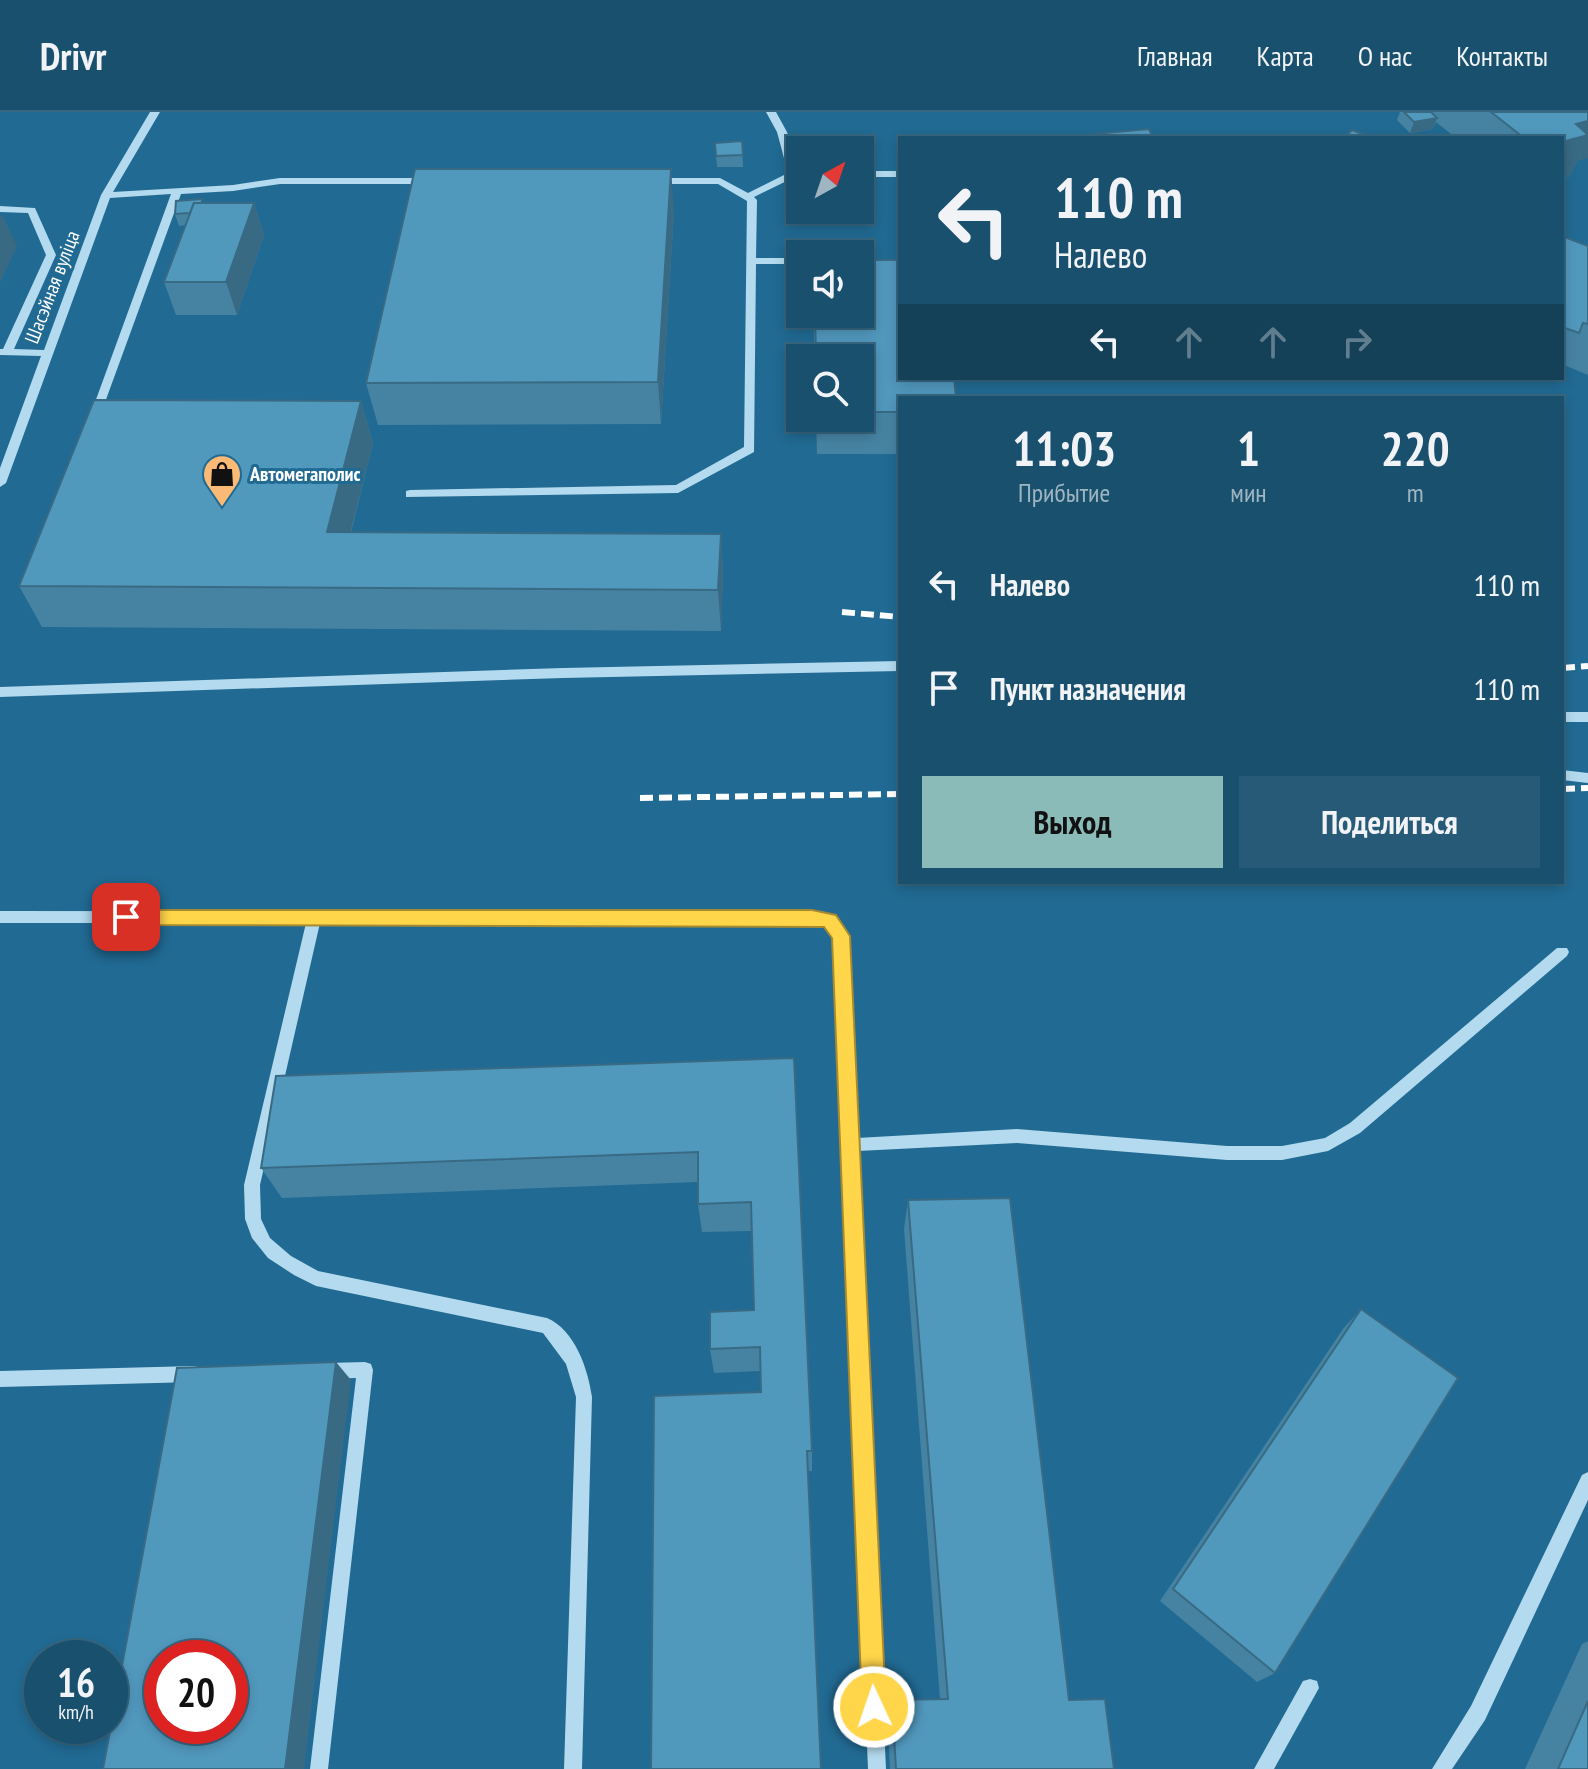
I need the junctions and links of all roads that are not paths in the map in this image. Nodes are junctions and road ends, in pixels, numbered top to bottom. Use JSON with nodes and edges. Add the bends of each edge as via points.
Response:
{"nodes":[{"id":1,"x":155,"y":112,"type":"edge"},
{"id":2,"x":771,"y":112,"type":"edge"},
{"id":3,"x":786,"y":143,"type":"edge"},
{"id":4,"x":874,"y":174,"type":"edge"},
{"id":5,"x":898,"y":174,"type":"edge"},
{"id":6,"x":786,"y":179,"type":"edge"},
{"id":7,"x":437,"y":181,"type":"edge"},
{"id":8,"x":642,"y":181,"type":"edge"},
{"id":9,"x":177,"y":191,"type":"junction"},
{"id":10,"x":106,"y":195,"type":"junction"},
{"id":11,"x":748,"y":197,"type":"junction"},
{"id":12,"x":0,"y":209,"type":"edge"},
{"id":13,"x":752,"y":261,"type":"junction"},
{"id":14,"x":786,"y":261,"type":"edge"},
{"id":15,"x":4,"y":352,"type":"edge"},
{"id":16,"x":46,"y":353,"type":"junction"},
{"id":17,"x":89,"y":431,"type":"edge"},
{"id":18,"x":0,"y":483,"type":"edge"},
{"id":19,"x":410,"y":494,"type":"dead end"},
{"id":20,"x":898,"y":666,"type":"edge"},
{"id":21,"x":0,"y":692,"type":"edge"},
{"id":22,"x":1564,"y":717,"type":"edge"},
{"id":23,"x":1588,"y":717,"type":"edge"},
{"id":24,"x":1564,"y":775,"type":"edge"},
{"id":25,"x":1587,"y":777,"type":"edge"},
{"id":26,"x":0,"y":917,"type":"edge"},
{"id":27,"x":314,"y":917,"type":"junction"},
{"id":28,"x":1562,"y":952,"type":"dead end"},
{"id":29,"x":848,"y":1145,"type":"junction"},
{"id":30,"x":302,"y":1372,"type":"edge"},
{"id":31,"x":207,"y":1374,"type":"edge"},
{"id":32,"x":0,"y":1379,"type":"edge"},
{"id":33,"x":1588,"y":1481,"type":"edge"},
{"id":34,"x":1310,"y":1688,"type":"dead end"},
{"id":35,"x":319,"y":1769,"type":"edge"},
{"id":36,"x":573,"y":1769,"type":"edge"},
{"id":37,"x":877,"y":1769,"type":"edge"},
{"id":38,"x":1263,"y":1769,"type":"edge"},
{"id":39,"x":1441,"y":1769,"type":"edge"}],
"edges":[{"from":1,"to":10,"type":"street","name":"Шасэйная вуліца"},
{"from":2,"to":3,"type":"street"},
{"from":4,"to":5,"type":"street"},
{"from":6,"to":11,"type":"street"},
{"from":7,"to":9,"type":"street","via":[[280,181]]},
{"from":8,"to":11,"type":"street","via":[[720,181]]},
{"from":9,"to":10,"type":"street"},
{"from":9,"to":17,"type":"street"},
{"from":10,"to":16,"type":"street","name":"Шасэйная вуліца"},
{"from":11,"to":13,"type":"street"},
{"from":12,"to":15,"type":"street","via":[[32,210],[51,255]]},
{"from":13,"to":14,"type":"street"},
{"from":13,"to":19,"type":"street","via":[[750,449],[678,489]]},
{"from":15,"to":16,"type":"street"},
{"from":16,"to":18,"type":"street","name":"Шасэйная вуліца"},
{"from":20,"to":21,"type":"street"},
{"from":22,"to":23,"type":"street"},
{"from":24,"to":25,"type":"street"},
{"from":26,"to":27,"type":"street"},
{"from":27,"to":29,"type":"street","via":[[830,920],[841,936]]},
{"from":27,"to":36,"type":"street","via":[[249,1214],[261,1240],[287,1264],[316,1278],[547,1326],[569,1348],[581,1372],[584,1397]]},
{"from":28,"to":29,"type":"street","via":[[1355,1128],[1328,1144],[1282,1153],[1017,1136]]},
{"from":29,"to":37,"type":"street"},
{"from":30,"to":35,"type":"street","via":[[365,1370]]},
{"from":31,"to":32,"type":"street"},
{"from":33,"to":39,"type":"street","via":[[1478,1713]]},
{"from":34,"to":38,"type":"street"}]}
